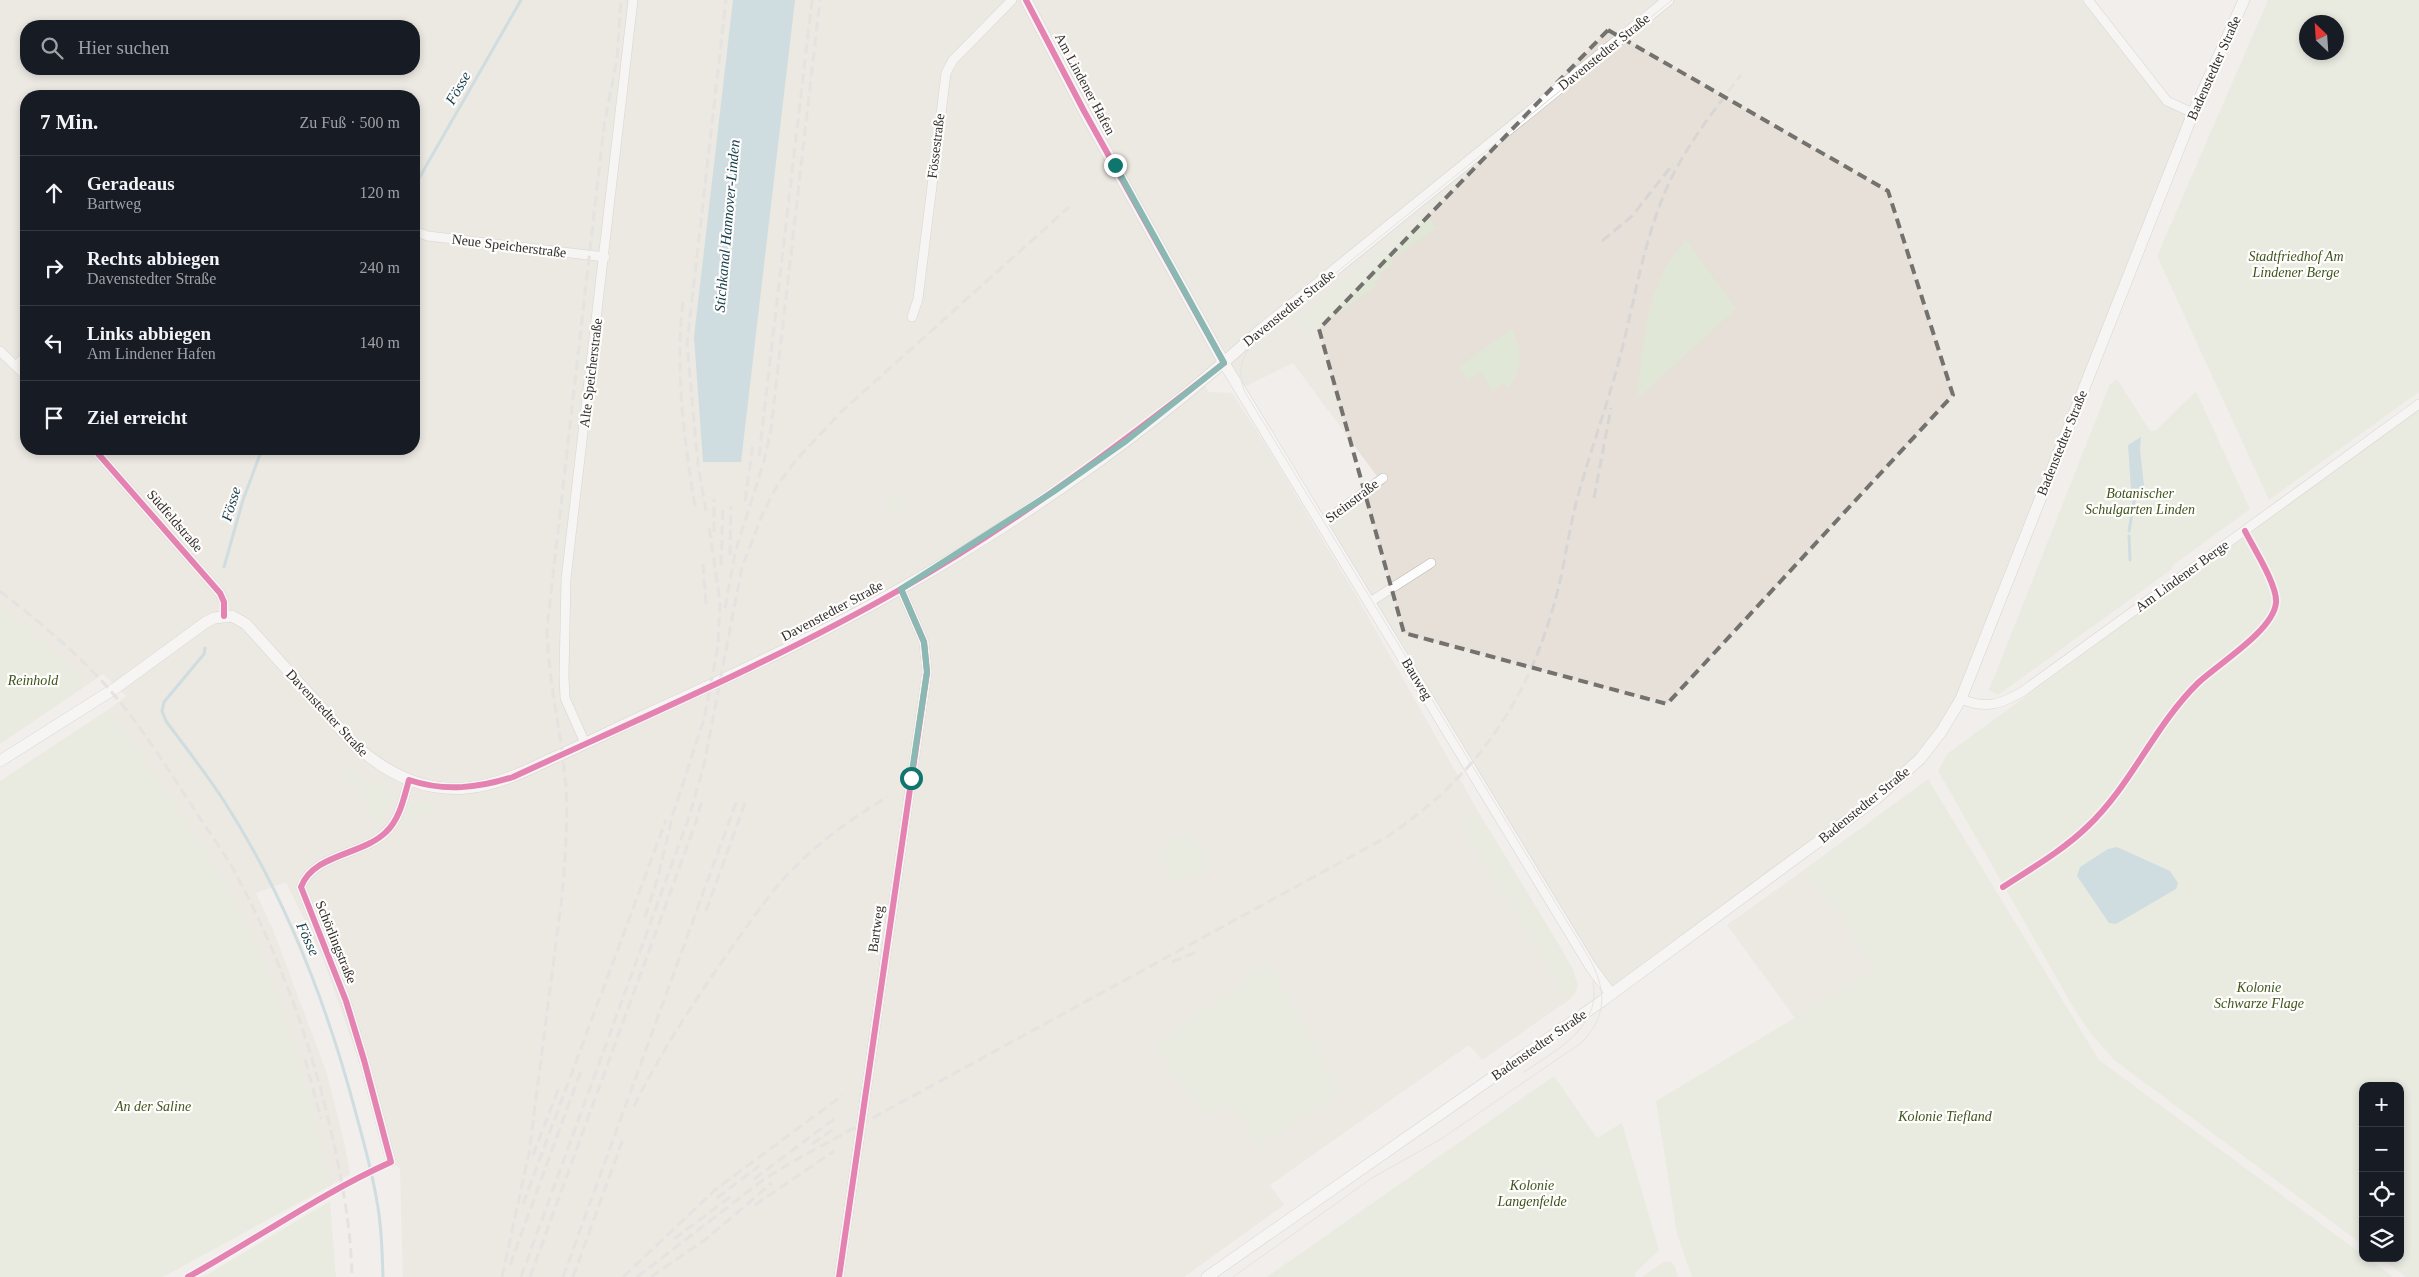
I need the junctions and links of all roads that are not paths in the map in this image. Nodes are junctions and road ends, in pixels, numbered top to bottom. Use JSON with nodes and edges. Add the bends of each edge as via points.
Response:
{"nodes":[{"id":1,"x":633,"y":0,"type":"edge"},
{"id":2,"x":1012,"y":0,"type":"edge"},
{"id":3,"x":1026,"y":0,"type":"edge"},
{"id":4,"x":1668,"y":0,"type":"edge"},
{"id":5,"x":2088,"y":0,"type":"edge"},
{"id":6,"x":2244,"y":0,"type":"edge"},
{"id":7,"x":2193,"y":114,"type":"junction"},
{"id":8,"x":420,"y":233,"type":"edge"},
{"id":9,"x":605,"y":257,"type":"junction"},
{"id":10,"x":912,"y":317,"type":"dead end"},
{"id":11,"x":0,"y":351,"type":"edge"},
{"id":12,"x":20,"y":362,"type":"edge"},
{"id":13,"x":1224,"y":363,"type":"junction"},
{"id":14,"x":17,"y":365,"type":"junction"},
{"id":15,"x":20,"y":369,"type":"edge"},
{"id":16,"x":2419,"y":404,"type":"edge"},
{"id":17,"x":99,"y":455,"type":"edge"},
{"id":18,"x":1383,"y":478,"type":"dead end"},
{"id":19,"x":1321,"y":524,"type":"junction"},
{"id":20,"x":1431,"y":562,"type":"dead end"},
{"id":21,"x":901,"y":589,"type":"junction"},
{"id":22,"x":1370,"y":602,"type":"junction"},
{"id":23,"x":224,"y":616,"type":"junction"},
{"id":24,"x":1961,"y":699,"type":"junction"},
{"id":25,"x":585,"y":743,"type":"junction"},
{"id":26,"x":0,"y":762,"type":"edge"},
{"id":27,"x":409,"y":780,"type":"junction"},
{"id":28,"x":1611,"y":994,"type":"junction"},
{"id":29,"x":391,"y":1162,"type":"dead end"},
{"id":30,"x":840,"y":1277,"type":"edge"},
{"id":31,"x":1207,"y":1277,"type":"edge"}],
"edges":[{"from":1,"to":9,"type":"street","name":"Alte Speicherstraße"},
{"from":2,"to":10,"type":"street","name":"Fössestraße","via":[[953,60],[946,73],[918,299]]},
{"from":3,"to":13,"type":"street","name":"Am Lindener Hafen"},
{"from":4,"to":13,"type":"street","name":"Davenstedter Straße"},
{"from":5,"to":7,"type":"street","via":[[2167,101]]},
{"from":6,"to":7,"type":"street","name":"Badenstedter Straße"},
{"from":7,"to":24,"type":"street","name":"Badenstedter Straße"},
{"from":8,"to":9,"type":"street","name":"Neue Speicherstraße"},
{"from":9,"to":25,"type":"street","name":"Alte Speicherstraße","via":[[569,549],[564,615],[566,698]]},
{"from":11,"to":14,"type":"street"},
{"from":12,"to":14,"type":"street"},
{"from":13,"to":19,"type":"street","name":"Bauweg"},
{"from":13,"to":21,"type":"street","name":"Davenstedter Straße","via":[[1126,441]]},
{"from":14,"to":15,"type":"street"},
{"from":16,"to":24,"type":"street","name":"Am Lindener Berge","via":[[2022,692],[2003,702],[1984,706]]},
{"from":17,"to":23,"type":"street","name":"Südfeldstraße","via":[[220,593]]},
{"from":18,"to":19,"type":"street","name":"Steinstraße"},
{"from":19,"to":22,"type":"street","name":"Bauweg"},
{"from":20,"to":22,"type":"street"},
{"from":21,"to":25,"type":"street","name":"Davenstedter Straße","via":[[784,651]]},
{"from":21,"to":30,"type":"street","name":"Bartweg","via":[[924,642],[927,672]]},
{"from":22,"to":28,"type":"street","name":"Bauweg","via":[[1591,967]]},
{"from":23,"to":26,"type":"street","via":[[206,622],[117,687]]},
{"from":23,"to":27,"type":"street","name":"Davenstedter Straße","via":[[239,618],[246,624],[369,758]]},
{"from":24,"to":28,"type":"street","name":"Badenstedter Straße","via":[[1920,759],[1876,799]]},
{"from":25,"to":27,"type":"street","name":"Davenstedter Straße","via":[[513,777],[489,784],[465,788],[437,787]]},
{"from":27,"to":29,"type":"street","name":"Schörlingstraße","via":[[399,813],[387,832],[316,868],[305,876],[301,887],[346,1001]]},
{"from":28,"to":31,"type":"street","name":"Badenstedter Straße"}]}
